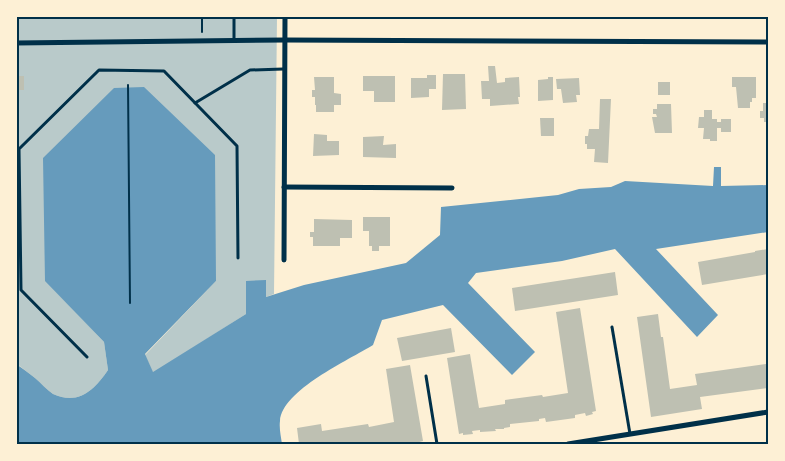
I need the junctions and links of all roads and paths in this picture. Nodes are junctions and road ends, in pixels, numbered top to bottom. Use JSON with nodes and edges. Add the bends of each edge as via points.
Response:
{"nodes":[{"id":1,"x":202,"y":16,"type":"edge"},
{"id":2,"x":234,"y":16,"type":"edge"},
{"id":3,"x":285,"y":16,"type":"edge"},
{"id":4,"x":285,"y":40,"type":"junction"},
{"id":5,"x":202,"y":41,"type":"junction"},
{"id":6,"x":234,"y":41,"type":"junction"},
{"id":7,"x":768,"y":42,"type":"edge"},
{"id":8,"x":16,"y":43,"type":"edge"},
{"id":9,"x":284,"y":69,"type":"junction"},
{"id":10,"x":128,"y":85,"type":"dead end"},
{"id":11,"x":195,"y":103,"type":"junction"},
{"id":12,"x":284,"y":187,"type":"junction"},
{"id":13,"x":452,"y":188,"type":"dead end"},
{"id":14,"x":238,"y":258,"type":"dead end"},
{"id":15,"x":284,"y":260,"type":"dead end"},
{"id":16,"x":130,"y":303,"type":"dead end"},
{"id":17,"x":612,"y":327,"type":"dead end"},
{"id":18,"x":87,"y":357,"type":"dead end"},
{"id":19,"x":426,"y":376,"type":"dead end"},
{"id":20,"x":768,"y":412,"type":"edge"},
{"id":21,"x":630,"y":434,"type":"junction"},
{"id":22,"x":437,"y":444,"type":"edge"},
{"id":23,"x":568,"y":444,"type":"edge"}],
"edges":[{"from":1,"to":5,"type":"path"},
{"from":2,"to":6,"type":"lane"},
{"from":3,"to":4,"type":"street"},
{"from":4,"to":6,"type":"street"},
{"from":4,"to":7,"type":"street"},
{"from":4,"to":9,"type":"street"},
{"from":5,"to":6,"type":"street"},
{"from":5,"to":8,"type":"street"},
{"from":9,"to":11,"type":"lane","via":[[250,70]]},
{"from":9,"to":12,"type":"street"},
{"from":10,"to":16,"type":"path"},
{"from":11,"to":14,"type":"lane","via":[[237,146]]},
{"from":11,"to":18,"type":"lane","via":[[164,71],[99,70],[19,149],[21,290]]},
{"from":12,"to":13,"type":"street"},
{"from":12,"to":15,"type":"street"},
{"from":17,"to":21,"type":"lane"},
{"from":19,"to":22,"type":"lane"},
{"from":20,"to":21,"type":"street"},
{"from":21,"to":23,"type":"street"}]}
